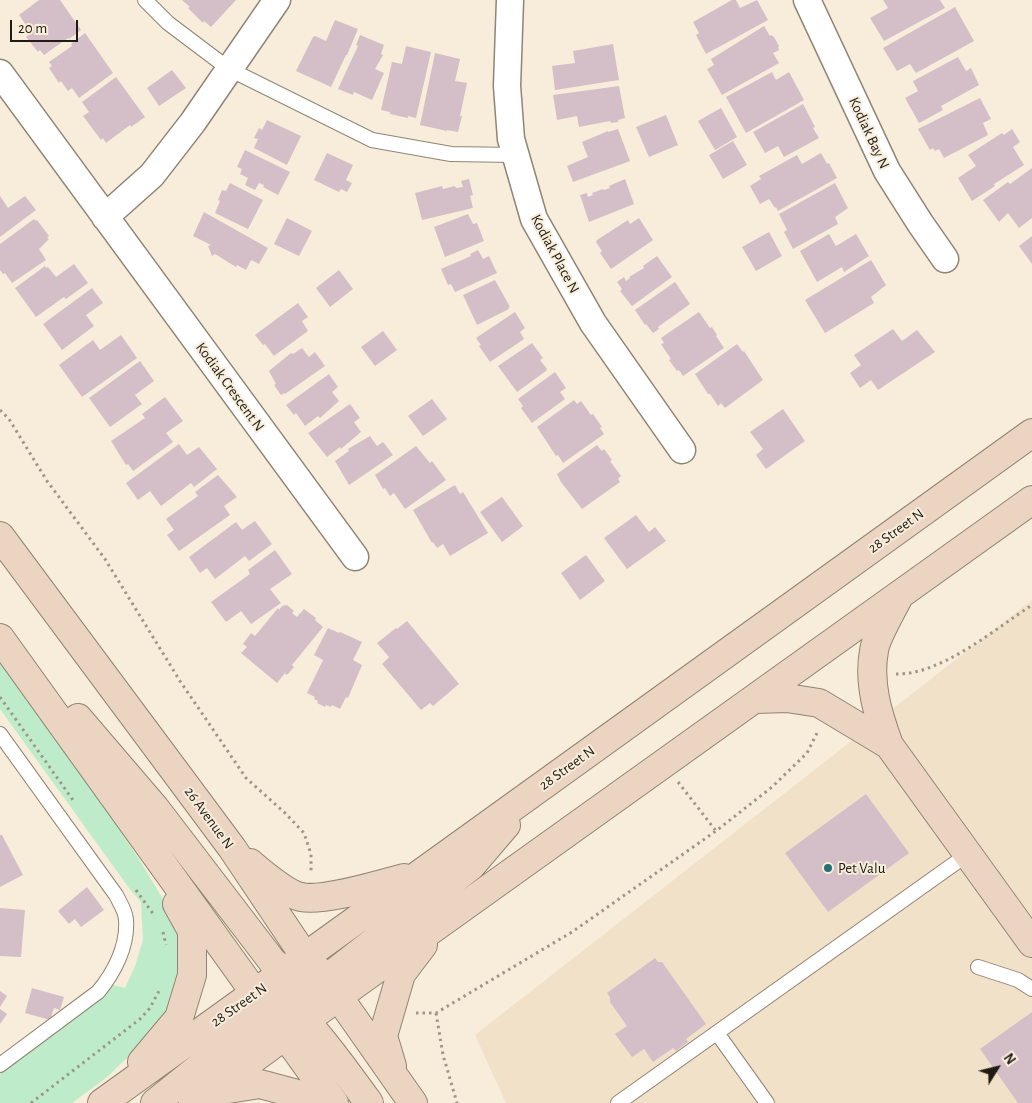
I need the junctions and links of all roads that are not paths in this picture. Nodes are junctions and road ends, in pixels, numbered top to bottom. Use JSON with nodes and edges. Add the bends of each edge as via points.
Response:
{"nodes":[{"id":1,"x":145,"y":0,"type":"edge"},
{"id":2,"x":277,"y":0,"type":"edge"},
{"id":3,"x":510,"y":0,"type":"edge"},
{"id":4,"x":807,"y":0,"type":"edge"},
{"id":5,"x":229,"y":70,"type":"junction"},
{"id":6,"x":0,"y":73,"type":"edge"},
{"id":7,"x":515,"y":155,"type":"junction"},
{"id":8,"x":105,"y":217,"type":"junction"},
{"id":9,"x":945,"y":259,"type":"dead end"},
{"id":10,"x":1032,"y":433,"type":"edge"},
{"id":11,"x":682,"y":450,"type":"dead end"},
{"id":12,"x":1032,"y":500,"type":"edge"},
{"id":13,"x":0,"y":536,"type":"edge"},
{"id":14,"x":355,"y":557,"type":"dead end"},
{"id":15,"x":900,"y":594,"type":"junction"},
{"id":16,"x":0,"y":626,"type":"edge"},
{"id":17,"x":0,"y":638,"type":"edge"},
{"id":18,"x":755,"y":699,"type":"junction"},
{"id":19,"x":0,"y":734,"type":"edge"},
{"id":20,"x":889,"y":745,"type":"junction"},
{"id":21,"x":531,"y":795,"type":"junction"},
{"id":22,"x":132,"y":821,"type":"junction"},
{"id":23,"x":232,"y":848,"type":"junction"},
{"id":24,"x":968,"y":854,"type":"junction"},
{"id":25,"x":418,"y":875,"type":"junction"},
{"id":26,"x":436,"y":927,"type":"junction"},
{"id":27,"x":1032,"y":943,"type":"edge"},
{"id":28,"x":978,"y":967,"type":"dead end"},
{"id":29,"x":1032,"y":990,"type":"edge"},
{"id":30,"x":297,"y":996,"type":"junction"},
{"id":31,"x":717,"y":1033,"type":"junction"},
{"id":32,"x":0,"y":1065,"type":"edge"},
{"id":33,"x":395,"y":1077,"type":"junction"},
{"id":34,"x":200,"y":1097,"type":"edge"},
{"id":35,"x":110,"y":1098,"type":"edge"},
{"id":36,"x":155,"y":1103,"type":"edge"},
{"id":37,"x":311,"y":1103,"type":"edge"},
{"id":38,"x":334,"y":1103,"type":"edge"},
{"id":39,"x":369,"y":1103,"type":"edge"},
{"id":40,"x":413,"y":1103,"type":"edge"},
{"id":41,"x":618,"y":1103,"type":"edge"},
{"id":42,"x":767,"y":1103,"type":"edge"}],
"edges":[{"from":1,"to":5,"type":"lane","via":[[168,23]]},
{"from":2,"to":5,"type":"street"},
{"from":3,"to":7,"type":"street","name":"Kodiak Place N","via":[[507,86]]},
{"from":4,"to":9,"type":"street","name":"Kodiak Bay N","via":[[886,171]]},
{"from":5,"to":7,"type":"lane","via":[[372,140],[451,154]]},
{"from":5,"to":8,"type":"street","via":[[152,175]]},
{"from":6,"to":8,"type":"street","name":"Kodiak Crescent N"},
{"from":7,"to":11,"type":"street","name":"Kodiak Place N","via":[[534,218],[592,323]]},
{"from":8,"to":14,"type":"street","name":"Kodiak Crescent N"},
{"from":10,"to":21,"type":"main road","name":"28 Street N"},
{"from":12,"to":15,"type":"main road","name":"28 Street N"},
{"from":13,"to":23,"type":"main road","name":"26 Avenue N"},
{"from":15,"to":18,"type":"main road","name":"28 Street N"},
{"from":15,"to":20,"type":"main road","via":[[874,649],[873,682],[878,715]]},
{"from":16,"to":30,"type":"main road","via":[[154,808]]},
{"from":17,"to":22,"type":"main road","name":"26 Avenue N"},
{"from":18,"to":20,"type":"main road","via":[[787,698],[819,703]]},
{"from":18,"to":26,"type":"main road","name":"28 Street N"},
{"from":19,"to":32,"type":"lane","via":[[116,895],[126,918],[118,960],[105,984]]},
{"from":20,"to":24,"type":"main road"},
{"from":21,"to":25,"type":"main road","name":"28 Street N"},
{"from":21,"to":30,"type":"main road","via":[[471,866]]},
{"from":22,"to":30,"type":"main road","name":"26 Avenue N"},
{"from":22,"to":35,"type":"main road","via":[[192,931],[192,975],[179,1018]]},
{"from":23,"to":25,"type":"main road","via":[[274,883],[301,897],[326,896]]},
{"from":23,"to":30,"type":"main road","name":"26 Avenue N"},
{"from":24,"to":27,"type":"main road"},
{"from":24,"to":31,"type":"lane"},
{"from":25,"to":30,"type":"main road","name":"28 Street N"},
{"from":26,"to":30,"type":"main road","name":"28 Street N"},
{"from":26,"to":33,"type":"main road","via":[[401,974],[383,1036]]},
{"from":28,"to":29,"type":"lane","via":[[1018,980]]},
{"from":30,"to":33,"type":"main road","name":"26 Avenue N"},
{"from":30,"to":34,"type":"main road","name":"28 Street N"},
{"from":30,"to":35,"type":"main road","name":"28 Street N"},
{"from":30,"to":36,"type":"main road"},
{"from":30,"to":38,"type":"main road","name":"26 Avenue N"},
{"from":30,"to":39,"type":"main road"},
{"from":31,"to":41,"type":"lane"},
{"from":31,"to":42,"type":"lane"},
{"from":33,"to":40,"type":"main road","name":"26 Avenue N"},
{"from":34,"to":37,"type":"main road","via":[[260,1084],[302,1095]]}]}
